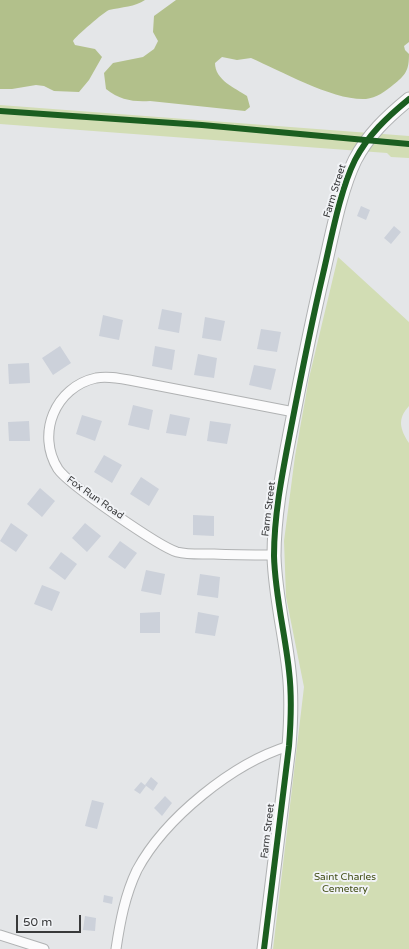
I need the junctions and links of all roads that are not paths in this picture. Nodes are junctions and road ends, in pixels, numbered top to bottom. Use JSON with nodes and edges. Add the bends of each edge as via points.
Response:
{"nodes":[{"id":1,"x":409,"y":99,"type":"edge"},
{"id":2,"x":294,"y":412,"type":"junction"},
{"id":3,"x":274,"y":555,"type":"junction"},
{"id":4,"x":289,"y":746,"type":"junction"},
{"id":5,"x":0,"y":934,"type":"edge"},
{"id":6,"x":44,"y":949,"type":"edge"},
{"id":7,"x":116,"y":949,"type":"edge"},
{"id":8,"x":264,"y":949,"type":"edge"}],
"edges":[{"from":1,"to":2,"type":"street","name":"Farm Street","via":[[366,140],[351,169],[315,308]]},
{"from":2,"to":3,"type":"street","name":"Farm Street"},
{"from":2,"to":3,"type":"street","name":"Fox Run Road","via":[[129,380],[103,378],[85,382],[69,392],[54,411],[49,429],[48,441],[53,459],[67,479],[167,548],[187,554]]},
{"from":3,"to":4,"type":"street","name":"Farm Street","via":[[291,693]]},
{"from":4,"to":7,"type":"street","via":[[255,759],[218,783],[178,817],[157,841],[138,870],[124,902]]},
{"from":4,"to":8,"type":"street","name":"Farm Street"},
{"from":5,"to":6,"type":"street"}]}
